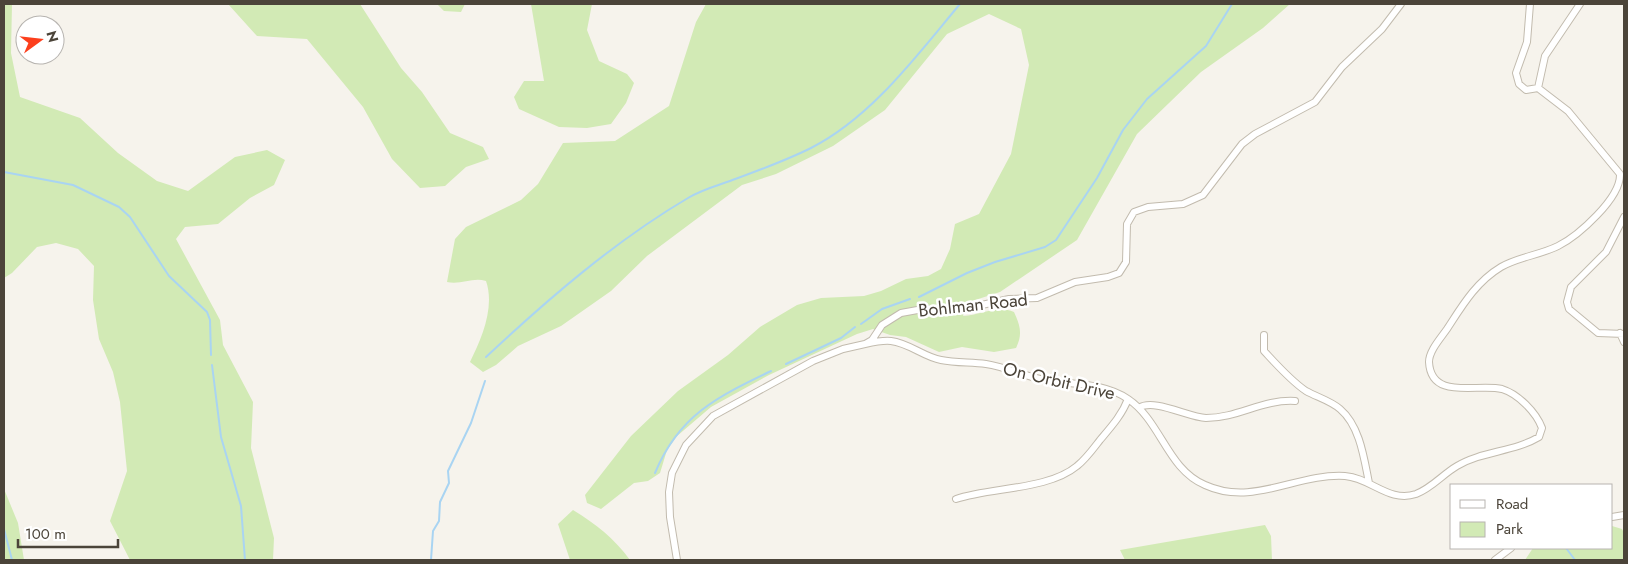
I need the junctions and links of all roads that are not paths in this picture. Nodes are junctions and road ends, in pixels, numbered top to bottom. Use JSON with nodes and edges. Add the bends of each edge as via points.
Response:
{"nodes":[{"id":1,"x":1401,"y":4,"type":"edge"},
{"id":2,"x":1530,"y":4,"type":"edge"},
{"id":3,"x":1580,"y":4,"type":"edge"},
{"id":4,"x":1538,"y":88,"type":"junction"},
{"id":5,"x":1622,"y":178,"type":"edge"},
{"id":6,"x":1624,"y":217,"type":"edge"},
{"id":7,"x":1622,"y":334,"type":"edge"},
{"id":8,"x":1264,"y":335,"type":"dead end"},
{"id":9,"x":1624,"y":342,"type":"edge"},
{"id":10,"x":865,"y":344,"type":"junction"},
{"id":11,"x":1128,"y":399,"type":"junction"},
{"id":12,"x":1295,"y":401,"type":"dead end"},
{"id":13,"x":1139,"y":408,"type":"junction"},
{"id":14,"x":1369,"y":483,"type":"junction"},
{"id":15,"x":956,"y":499,"type":"dead end"},
{"id":16,"x":1510,"y":549,"type":"edge"},
{"id":17,"x":677,"y":560,"type":"edge"},
{"id":18,"x":1495,"y":560,"type":"edge"}],
"edges":[{"from":1,"to":10,"type":"street","name":"Bohlman Road","via":[[1382,29],[1342,67],[1315,102],[1249,139],[1203,195],[1184,204],[1148,207],[1134,212],[1127,224],[1126,262],[1118,273],[1075,282],[1037,298],[902,313],[882,325],[872,340]]},
{"from":2,"to":4,"type":"street","via":[[1526,42],[1516,77],[1524,89]]},
{"from":3,"to":4,"type":"street","via":[[1545,56]]},
{"from":4,"to":5,"type":"street","name":"On Orbit Drive","via":[[1568,111]]},
{"from":5,"to":14,"type":"street","name":"On Orbit Drive","via":[[1610,200],[1570,239],[1557,247],[1502,266],[1484,279],[1471,293],[1430,356],[1431,370],[1442,385],[1495,388],[1514,395],[1539,420],[1542,428],[1539,437],[1457,466],[1416,494],[1385,493]]},
{"from":6,"to":7,"type":"street","via":[[1606,252],[1572,287],[1567,302],[1569,309],[1598,333]]},
{"from":7,"to":9,"type":"street"},
{"from":8,"to":14,"type":"street","via":[[1264,352],[1304,390],[1339,408],[1350,421],[1365,460]]},
{"from":10,"to":11,"type":"street","name":"On Orbit Drive","via":[[894,341],[938,360],[985,364],[1028,377],[1109,389]]},
{"from":10,"to":17,"type":"street","via":[[813,361],[727,406],[702,426],[686,446],[672,473],[670,517]]},
{"from":11,"to":13,"type":"street","name":"On Orbit Drive"},
{"from":11,"to":15,"type":"street","via":[[1116,420],[1086,457],[1069,472],[1038,482]]},
{"from":12,"to":13,"type":"street","via":[[1270,402],[1220,417],[1203,418],[1148,405]]},
{"from":13,"to":14,"type":"street","name":"On Orbit Drive","via":[[1180,468],[1204,485],[1220,491],[1270,491],[1314,477],[1347,476]]},
{"from":16,"to":18,"type":"street"}]}
